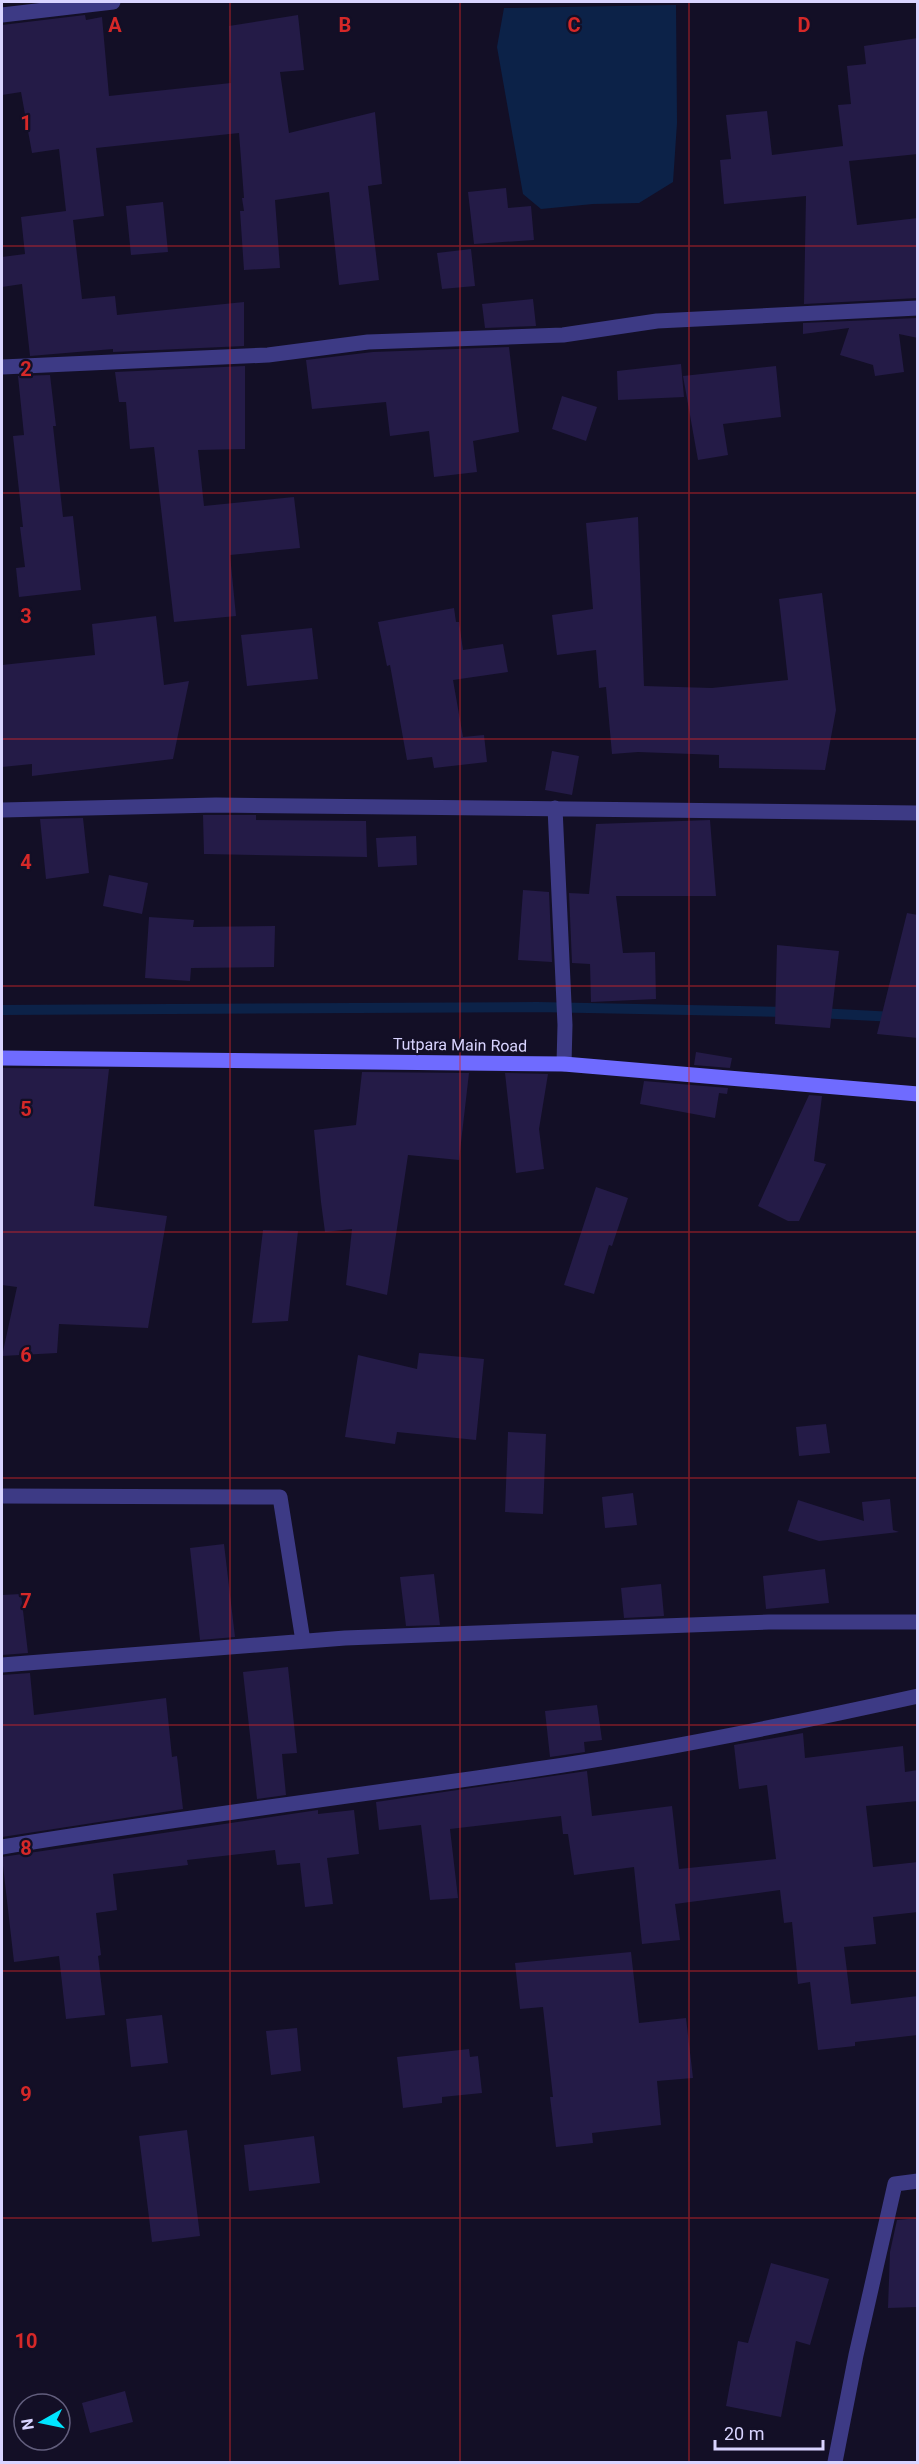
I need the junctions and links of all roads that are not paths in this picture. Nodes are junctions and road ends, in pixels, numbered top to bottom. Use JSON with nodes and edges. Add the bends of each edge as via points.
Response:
{"nodes":[{"id":1,"x":113,"y":2,"type":"edge"},
{"id":2,"x":2,"y":15,"type":"edge"},
{"id":3,"x":918,"y":308,"type":"edge"},
{"id":4,"x":2,"y":367,"type":"edge"},
{"id":5,"x":555,"y":808,"type":"junction"},
{"id":6,"x":2,"y":810,"type":"edge"},
{"id":7,"x":918,"y":813,"type":"edge"},
{"id":8,"x":2,"y":1058,"type":"edge"},
{"id":9,"x":564,"y":1064,"type":"junction"},
{"id":10,"x":918,"y":1094,"type":"edge"},
{"id":11,"x":2,"y":1496,"type":"edge"},
{"id":12,"x":918,"y":1622,"type":"edge"},
{"id":13,"x":303,"y":1641,"type":"junction"},
{"id":14,"x":2,"y":1665,"type":"edge"},
{"id":15,"x":918,"y":1696,"type":"edge"},
{"id":16,"x":2,"y":1847,"type":"edge"},
{"id":17,"x":918,"y":2181,"type":"edge"},
{"id":18,"x":835,"y":2463,"type":"edge"}],
"edges":[{"from":1,"to":2,"type":"street"},
{"from":3,"to":4,"type":"street","via":[[657,321],[563,335],[368,342],[268,355]]},
{"from":5,"to":6,"type":"street","via":[[216,805]]},
{"from":5,"to":7,"type":"street"},
{"from":5,"to":9,"type":"street"},
{"from":8,"to":9,"type":"street","name":"Tutpara Main Road"},
{"from":9,"to":10,"type":"street","name":"Tutpara Main Road"},
{"from":11,"to":13,"type":"street","via":[[280,1497]]},
{"from":12,"to":13,"type":"street","via":[[769,1622]]},
{"from":13,"to":14,"type":"street"},
{"from":15,"to":16,"type":"street","via":[[741,1735],[538,1769]]},
{"from":17,"to":18,"type":"street","via":[[895,2184]]}]}
